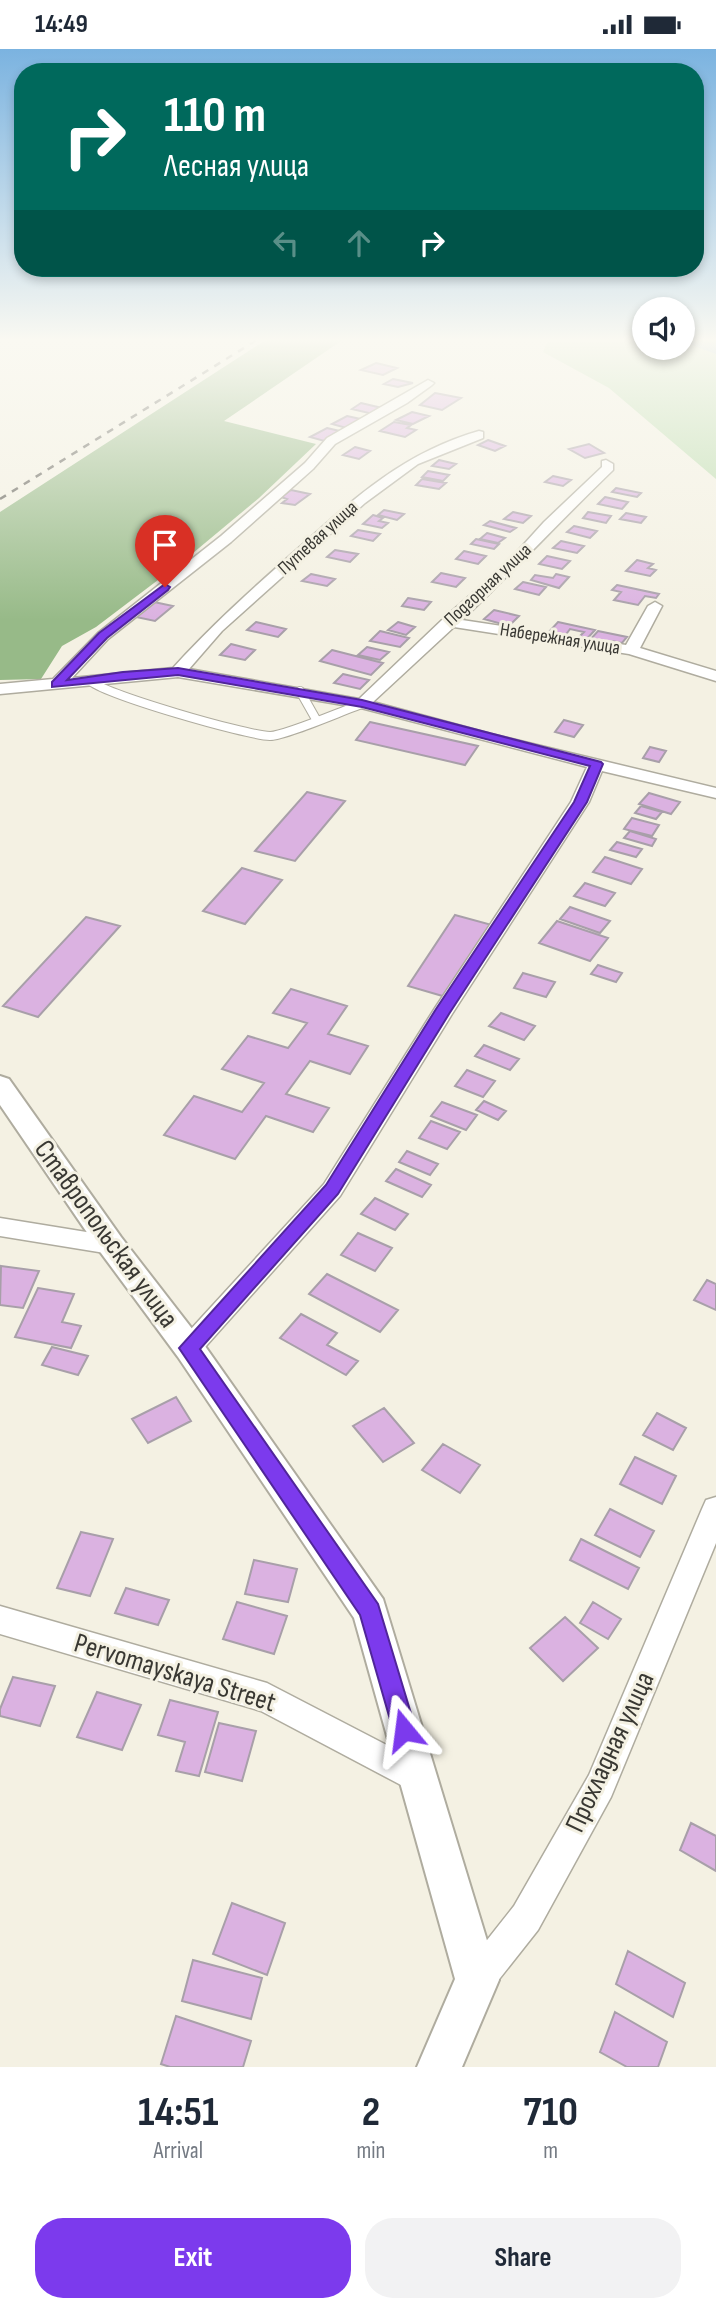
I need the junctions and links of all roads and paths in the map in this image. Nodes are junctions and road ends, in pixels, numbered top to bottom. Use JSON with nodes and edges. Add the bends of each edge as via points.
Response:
{"nodes":[{"id":1,"x":347,"y":432,"type":"edge"},
{"id":2,"x":479,"y":435,"type":"dead end"},
{"id":3,"x":606,"y":464,"type":"dead end"},
{"id":4,"x":655,"y":606,"type":"dead end"},
{"id":5,"x":448,"y":622,"type":"junction"},
{"id":6,"x":631,"y":650,"type":"junction"},
{"id":7,"x":178,"y":672,"type":"junction"},
{"id":8,"x":716,"y":676,"type":"edge"},
{"id":9,"x":89,"y":680,"type":"junction"},
{"id":10,"x":56,"y":685,"type":"junction"},
{"id":11,"x":0,"y":689,"type":"edge"},
{"id":12,"x":300,"y":691,"type":"junction"},
{"id":13,"x":362,"y":704,"type":"junction"},
{"id":14,"x":317,"y":721,"type":"junction"},
{"id":15,"x":597,"y":764,"type":"junction"},
{"id":16,"x":716,"y":793,"type":"edge"},
{"id":17,"x":0,"y":1085,"type":"edge"},
{"id":18,"x":0,"y":1227,"type":"edge"},
{"id":19,"x":111,"y":1245,"type":"junction"},
{"id":20,"x":189,"y":1348,"type":"junction"},
{"id":21,"x":716,"y":1509,"type":"edge"},
{"id":22,"x":0,"y":1620,"type":"edge"},
{"id":23,"x":418,"y":1778,"type":"junction"},
{"id":24,"x":477,"y":1980,"type":"junction"},
{"id":25,"x":439,"y":2067,"type":"edge"}],
"edges":[{"from":1,"to":10,"type":"street","via":[[331,441],[226,539],[103,636]]},
{"from":2,"to":7,"type":"street","name":"Путевая улица","via":[[414,461],[360,500],[217,628]]},
{"from":3,"to":5,"type":"street","name":"Подгорная улица","via":[[609,467],[511,567]]},
{"from":4,"to":6,"type":"street","name":"Набережная улица"},
{"from":5,"to":6,"type":"street","name":"Набережная улица"},
{"from":5,"to":13,"type":"street","name":"Подгорная улица"},
{"from":6,"to":8,"type":"street","name":"Набережная улица"},
{"from":7,"to":9,"type":"street"},
{"from":7,"to":12,"type":"street"},
{"from":9,"to":10,"type":"street"},
{"from":9,"to":14,"type":"lane","via":[[132,699],[248,732],[272,736]]},
{"from":10,"to":11,"type":"street"},
{"from":12,"to":13,"type":"street"},
{"from":12,"to":14,"type":"lane"},
{"from":13,"to":14,"type":"lane"},
{"from":13,"to":15,"type":"street"},
{"from":15,"to":16,"type":"street"},
{"from":15,"to":20,"type":"street","via":[[580,802],[332,1190]]},
{"from":17,"to":19,"type":"street","name":"Ставропольская улица"},
{"from":18,"to":19,"type":"street"},
{"from":19,"to":20,"type":"street","name":"Ставропольская улица"},
{"from":20,"to":23,"type":"street","name":"Ставропольская улица","via":[[370,1611]]},
{"from":21,"to":24,"type":"street","name":"Прохладная улица","via":[[600,1786],[526,1918]]},
{"from":22,"to":23,"type":"street","name":"Pervomayskaya Street","via":[[267,1697]]},
{"from":23,"to":24,"type":"street","name":"Ставропольская улица"},
{"from":24,"to":25,"type":"street"}]}
